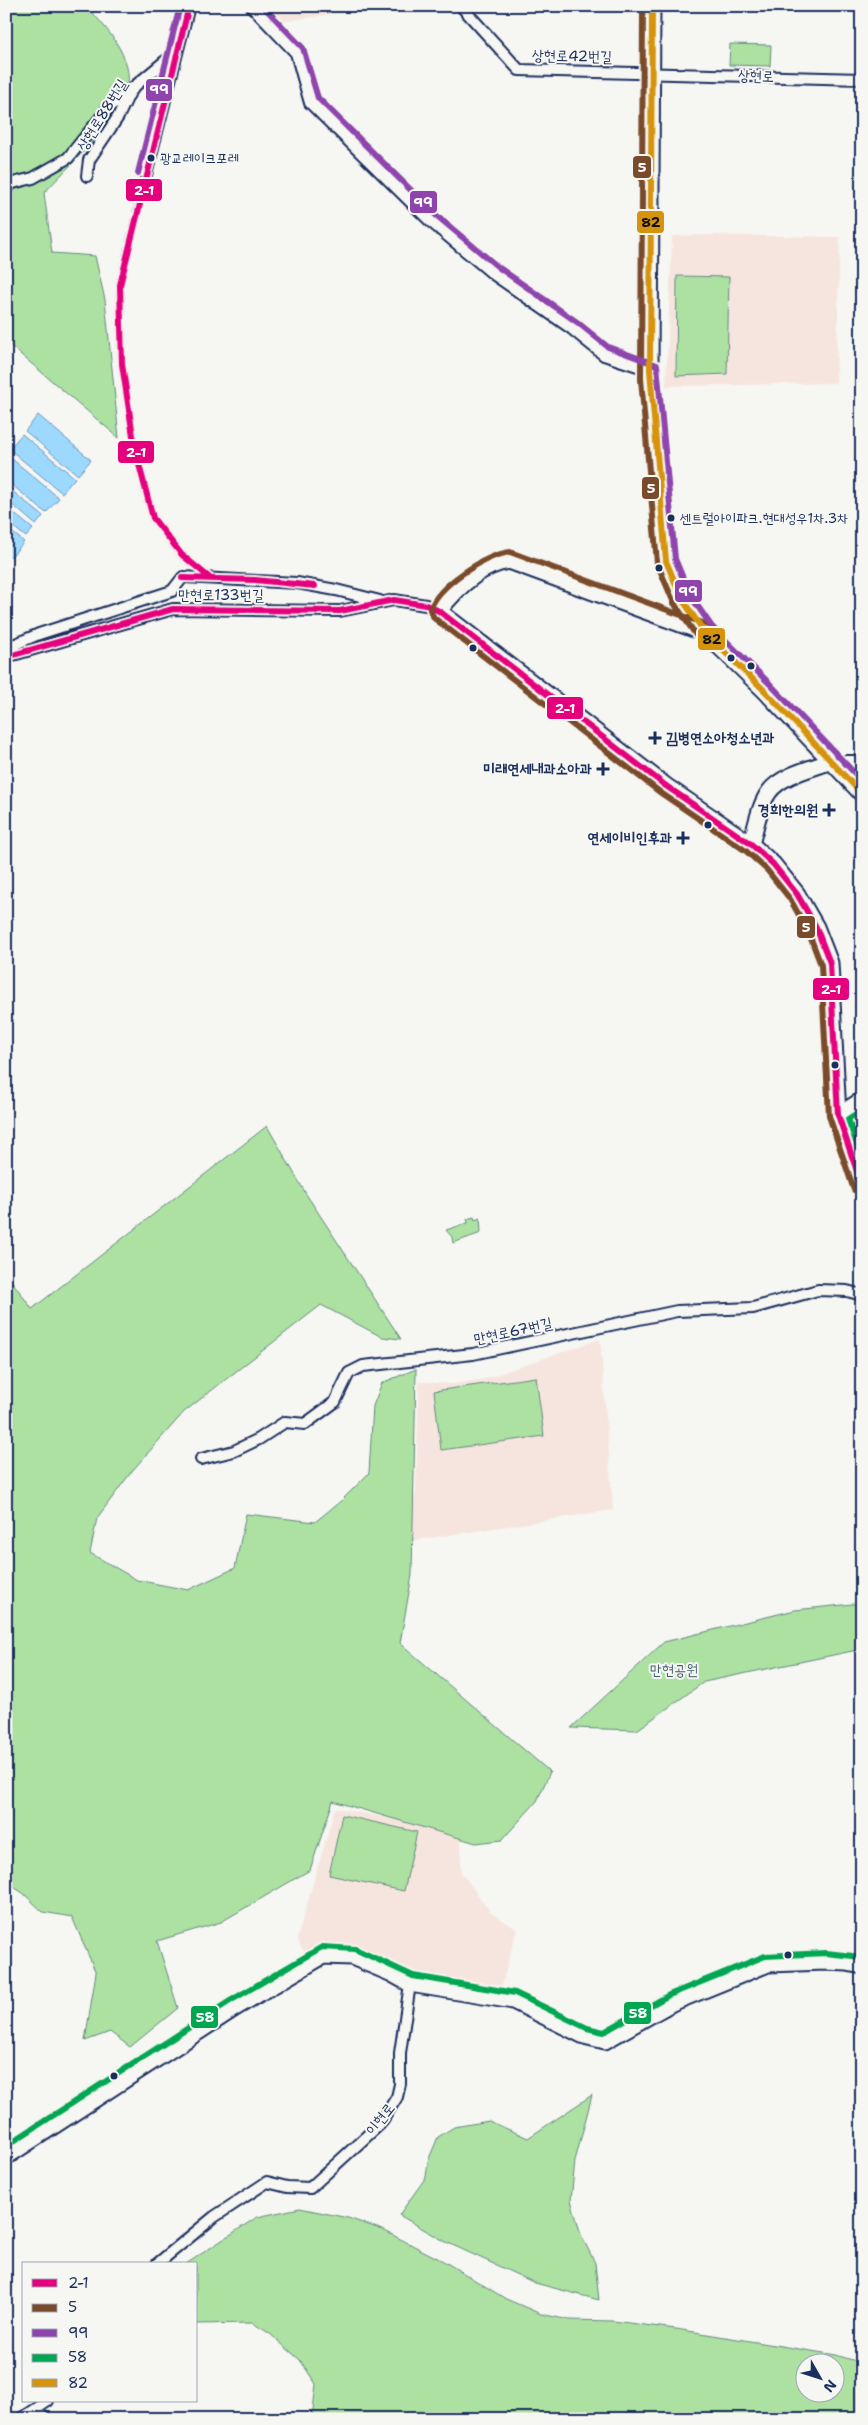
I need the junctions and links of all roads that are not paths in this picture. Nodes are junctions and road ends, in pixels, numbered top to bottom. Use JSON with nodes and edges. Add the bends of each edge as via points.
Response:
{"nodes":[{"id":1,"x":189,"y":6,"type":"edge"},
{"id":2,"x":251,"y":6,"type":"edge"},
{"id":3,"x":461,"y":6,"type":"edge"},
{"id":4,"x":652,"y":6,"type":"edge"},
{"id":5,"x":176,"y":52,"type":"junction"},
{"id":6,"x":651,"y":72,"type":"junction"},
{"id":7,"x":862,"y":79,"type":"edge"},
{"id":8,"x":136,"y":86,"type":"junction"},
{"id":9,"x":146,"y":175,"type":"tunnel mouth"},
{"id":10,"x":88,"y":176,"type":"dead end"},
{"id":11,"x":6,"y":188,"type":"edge"},
{"id":12,"x":650,"y":370,"type":"junction"},
{"id":13,"x":381,"y":601,"type":"junction"},
{"id":14,"x":438,"y":611,"type":"junction"},
{"id":15,"x":705,"y":633,"type":"junction"},
{"id":16,"x":6,"y":648,"type":"edge"},
{"id":17,"x":6,"y":657,"type":"edge"},
{"id":18,"x":832,"y":761,"type":"junction"},
{"id":19,"x":862,"y":761,"type":"edge"},
{"id":20,"x":862,"y":794,"type":"edge"},
{"id":21,"x":751,"y":844,"type":"junction"},
{"id":22,"x":862,"y":1100,"type":"edge"},
{"id":23,"x":838,"y":1114,"type":"junction"},
{"id":24,"x":862,"y":1187,"type":"edge"},
{"id":25,"x":862,"y":1295,"type":"edge"},
{"id":26,"x":201,"y":1459,"type":"dead end"},
{"id":27,"x":862,"y":1966,"type":"edge"},
{"id":28,"x":410,"y":1984,"type":"junction"},
{"id":29,"x":6,"y":2157,"type":"edge"},
{"id":30,"x":159,"y":2262,"type":"edge"},
{"id":31,"x":47,"y":2402,"type":"edge"},
{"id":32,"x":37,"y":2410,"type":"junction"},
{"id":33,"x":22,"y":2419,"type":"edge"},
{"id":34,"x":45,"y":2419,"type":"edge"}],
"edges":[{"from":1,"to":5,"type":"street"},
{"from":2,"to":12,"type":"street","via":[[296,53],[310,103],[431,222],[493,274],[572,329],[604,356]]},
{"from":3,"to":6,"type":"street","name":"상현로42번길","via":[[519,70]]},
{"from":4,"to":6,"type":"street"},
{"from":5,"to":8,"type":"street","name":"상현로88번길"},
{"from":5,"to":9,"type":"street"},
{"from":6,"to":7,"type":"street","name":"상현로"},
{"from":6,"to":12,"type":"street"},
{"from":8,"to":10,"type":"street","name":"상현로88번길","via":[[89,160]]},
{"from":8,"to":11,"type":"street","via":[[110,106],[68,158],[33,178]]},
{"from":12,"to":15,"type":"street","via":[[666,561],[682,598]]},
{"from":13,"to":14,"type":"street","via":[[414,602]]},
{"from":13,"to":16,"type":"street","via":[[297,584],[183,577],[172,591],[39,634]]},
{"from":13,"to":17,"type":"street","name":"만현로133번길","via":[[340,611],[174,609]]},
{"from":14,"to":15,"type":"street","via":[[452,594],[482,570],[509,561]]},
{"from":14,"to":21,"type":"street","via":[[666,786]]},
{"from":15,"to":18,"type":"street"},
{"from":18,"to":19,"type":"street"},
{"from":18,"to":20,"type":"street"},
{"from":18,"to":21,"type":"street","via":[[789,778],[770,790]]},
{"from":21,"to":23,"type":"street","via":[[773,864],[797,894],[816,927],[830,963]]},
{"from":22,"to":23,"type":"street"},
{"from":23,"to":24,"type":"street"},
{"from":25,"to":26,"type":"street","name":"만현로67번길","via":[[818,1290],[753,1308],[677,1311],[473,1354],[363,1366],[349,1373],[335,1402],[305,1424],[285,1422],[234,1451]]},
{"from":27,"to":28,"type":"street","via":[[826,1962],[768,1964],[672,2003],[605,2041],[584,2036],[513,2001]]},
{"from":28,"to":29,"type":"street","via":[[352,1957],[323,1956],[235,2008]]},
{"from":28,"to":30,"type":"street","name":"이현로","via":[[400,2053],[400,2084],[397,2096],[380,2124],[310,2188],[267,2182],[214,2217]]},
{"from":31,"to":32,"type":"street"},
{"from":32,"to":33,"type":"street"},
{"from":32,"to":34,"type":"street"}]}
